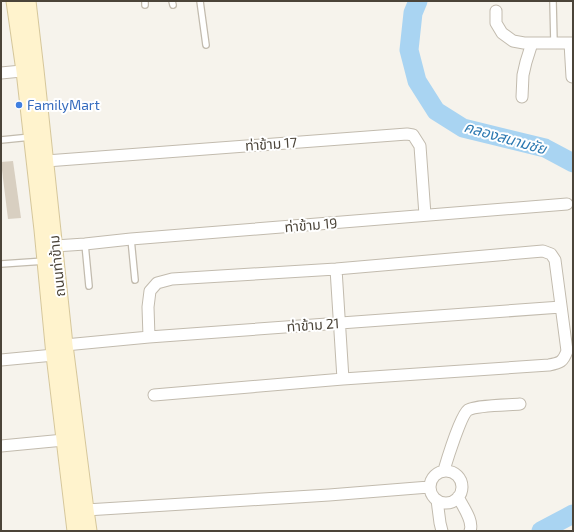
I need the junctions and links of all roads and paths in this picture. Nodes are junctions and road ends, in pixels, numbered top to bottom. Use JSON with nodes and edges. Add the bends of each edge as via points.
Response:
{"nodes":[{"id":1,"x":14,"y":1,"type":"edge"},
{"id":2,"x":28,"y":1,"type":"edge"},
{"id":3,"x":200,"y":1,"type":"edge"},
{"id":4,"x":553,"y":1,"type":"edge"},
{"id":5,"x":496,"y":11,"type":"dead end"},
{"id":6,"x":532,"y":43,"type":"junction"},
{"id":7,"x":554,"y":43,"type":"junction"},
{"id":8,"x":572,"y":43,"type":"edge"},
{"id":9,"x":206,"y":45,"type":"dead end"},
{"id":10,"x":30,"y":70,"type":"junction"},
{"id":11,"x":1,"y":73,"type":"edge"},
{"id":12,"x":572,"y":77,"type":"dead end"},
{"id":13,"x":522,"y":97,"type":"dead end"},
{"id":14,"x":31,"y":137,"type":"junction"},
{"id":15,"x":1,"y":140,"type":"edge"},
{"id":16,"x":46,"y":161,"type":"junction"},
{"id":17,"x":567,"y":204,"type":"dead end"},
{"id":18,"x":424,"y":215,"type":"junction"},
{"id":19,"x":131,"y":239,"type":"junction"},
{"id":20,"x":85,"y":244,"type":"junction"},
{"id":21,"x":55,"y":246,"type":"junction"},
{"id":22,"x":45,"y":261,"type":"junction"},
{"id":23,"x":1,"y":264,"type":"edge"},
{"id":24,"x":336,"y":269,"type":"junction"},
{"id":25,"x":135,"y":280,"type":"dead end"},
{"id":26,"x":89,"y":286,"type":"dead end"},
{"id":27,"x":561,"y":307,"type":"junction"},
{"id":28,"x":339,"y":323,"type":"junction"},
{"id":29,"x":149,"y":337,"type":"junction"},
{"id":30,"x":65,"y":345,"type":"junction"},
{"id":31,"x":54,"y":355,"type":"junction"},
{"id":32,"x":1,"y":360,"type":"edge"},
{"id":33,"x":343,"y":379,"type":"junction"},
{"id":34,"x":154,"y":395,"type":"dead end"},
{"id":35,"x":520,"y":404,"type":"dead end"},
{"id":36,"x":64,"y":440,"type":"junction"},
{"id":37,"x":1,"y":446,"type":"edge"},
{"id":38,"x":444,"y":470,"type":"junction"},
{"id":39,"x":429,"y":487,"type":"junction"},
{"id":40,"x":458,"y":498,"type":"junction"},
{"id":41,"x":437,"y":500,"type":"junction"},
{"id":42,"x":86,"y":510,"type":"junction"},
{"id":43,"x":75,"y":531,"type":"edge"},
{"id":44,"x":89,"y":531,"type":"edge"},
{"id":45,"x":442,"y":531,"type":"edge"},
{"id":46,"x":470,"y":531,"type":"edge"}],
"edges":[{"from":1,"to":10,"type":"street","name":"ถนนท่าข้าม"},
{"from":2,"to":10,"type":"street","name":"ถนนท่าข้าม"},
{"from":3,"to":9,"type":"lane"},
{"from":4,"to":7,"type":"lane"},
{"from":5,"to":6,"type":"street","via":[[496,23],[502,33],[513,41]]},
{"from":6,"to":7,"type":"street"},
{"from":6,"to":13,"type":"street","via":[[523,75]]},
{"from":7,"to":8,"type":"street"},
{"from":8,"to":12,"type":"street"},
{"from":10,"to":11,"type":"street"},
{"from":10,"to":14,"type":"street","name":"ถนนท่าข้าม"},
{"from":10,"to":16,"type":"street","name":"ถนนท่าข้าม"},
{"from":14,"to":15,"type":"lane"},
{"from":14,"to":22,"type":"street","name":"ถนนท่าข้าม"},
{"from":16,"to":18,"type":"street","name":"ท่าข้าม 17","via":[[406,134],[413,135],[420,146]]},
{"from":16,"to":21,"type":"street","name":"ถนนท่าข้าม"},
{"from":17,"to":18,"type":"street","name":"ท่าข้าม 19"},
{"from":18,"to":19,"type":"street","name":"ท่าข้าม 19"},
{"from":19,"to":20,"type":"street","name":"ท่าข้าม 19"},
{"from":19,"to":25,"type":"lane"},
{"from":20,"to":21,"type":"street","name":"ท่าข้าม 19"},
{"from":20,"to":26,"type":"lane"},
{"from":21,"to":30,"type":"street","name":"ถนนท่าข้าม"},
{"from":22,"to":23,"type":"lane"},
{"from":22,"to":31,"type":"street","name":"ถนนท่าข้าม"},
{"from":24,"to":27,"type":"street","via":[[543,251],[551,254],[555,260]]},
{"from":24,"to":28,"type":"street"},
{"from":24,"to":29,"type":"street","via":[[172,279],[157,283],[150,291]]},
{"from":27,"to":28,"type":"street","name":"ท่าข้าม 21"},
{"from":27,"to":33,"type":"street","via":[[567,351],[563,360],[557,364]]},
{"from":28,"to":29,"type":"street","name":"ท่าข้าม 21"},
{"from":28,"to":33,"type":"street"},
{"from":29,"to":30,"type":"street","name":"ท่าข้าม 21"},
{"from":30,"to":42,"type":"street","name":"ถนนท่าข้าม"},
{"from":31,"to":32,"type":"street"},
{"from":31,"to":36,"type":"street","name":"ถนนท่าข้าม"},
{"from":33,"to":34,"type":"street"},
{"from":35,"to":38,"type":"street","via":[[468,410],[455,437]]},
{"from":36,"to":37,"type":"street"},
{"from":36,"to":43,"type":"street","name":"ถนนท่าข้าม"},
{"from":38,"to":39,"type":"street","via":[[435,474]]},
{"from":38,"to":40,"type":"street","via":[[459,476],[462,487]]},
{"from":39,"to":41,"type":"street"},
{"from":39,"to":42,"type":"street"},
{"from":40,"to":41,"type":"street","via":[[446,503]]},
{"from":40,"to":46,"type":"street","via":[[470,519]]},
{"from":41,"to":45,"type":"street"},
{"from":42,"to":44,"type":"street","name":"ถนนท่าข้าม"}]}
